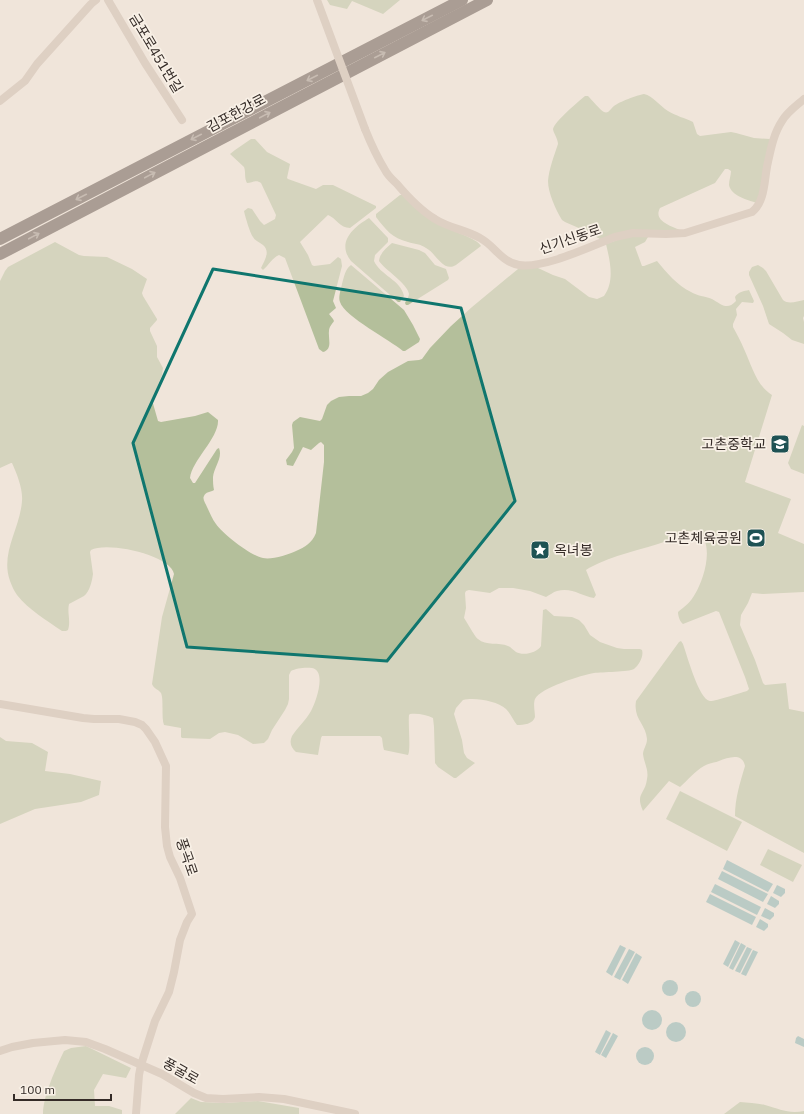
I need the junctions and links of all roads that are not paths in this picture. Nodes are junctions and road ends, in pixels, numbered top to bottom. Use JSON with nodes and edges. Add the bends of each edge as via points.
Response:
{"nodes":[{"id":1,"x":96,"y":0,"type":"edge"},
{"id":2,"x":108,"y":0,"type":"edge"},
{"id":3,"x":317,"y":0,"type":"edge"},
{"id":4,"x":462,"y":0,"type":"edge"},
{"id":5,"x":487,"y":0,"type":"edge"},
{"id":6,"x":804,"y":99,"type":"edge"},
{"id":7,"x":0,"y":101,"type":"edge"},
{"id":8,"x":182,"y":120,"type":"dead end"},
{"id":9,"x":0,"y":239,"type":"edge"},
{"id":10,"x":0,"y":254,"type":"edge"},
{"id":11,"x":0,"y":704,"type":"edge"},
{"id":12,"x":0,"y":1051,"type":"edge"},
{"id":13,"x":141,"y":1065,"type":"junction"},
{"id":14,"x":136,"y":1114,"type":"edge"},
{"id":15,"x":355,"y":1114,"type":"edge"}],
"edges":[{"from":1,"to":7,"type":"street","via":[[41,59],[25,81]]},
{"from":2,"to":8,"type":"street","name":"금포로451번길"},
{"from":3,"to":6,"type":"street","name":"신기신동로","bridge":true,"via":[[373,149],[386,172],[421,209],[435,219],[480,238],[498,254],[520,265],[561,258],[624,235],[685,234],[752,212],[758,207],[762,195],[768,162],[779,126],[787,114]]},
{"from":4,"to":9,"type":"highway","name":"김포한강로","one_way":true},
{"from":10,"to":5,"type":"highway","name":"김포한강로","one_way":true},
{"from":11,"to":13,"type":"street","name":"풍곡로","via":[[83,718],[135,722],[142,725],[151,736],[164,760],[167,772],[167,846],[192,914],[180,940],[169,992],[155,1021]]},
{"from":12,"to":13,"type":"street","name":"풍굴로","via":[[33,1043],[76,1041],[86,1042]]},
{"from":13,"to":14,"type":"street","name":"풍곡로"},
{"from":13,"to":15,"type":"street","name":"풍굴로","via":[[206,1098],[284,1099]]}]}
